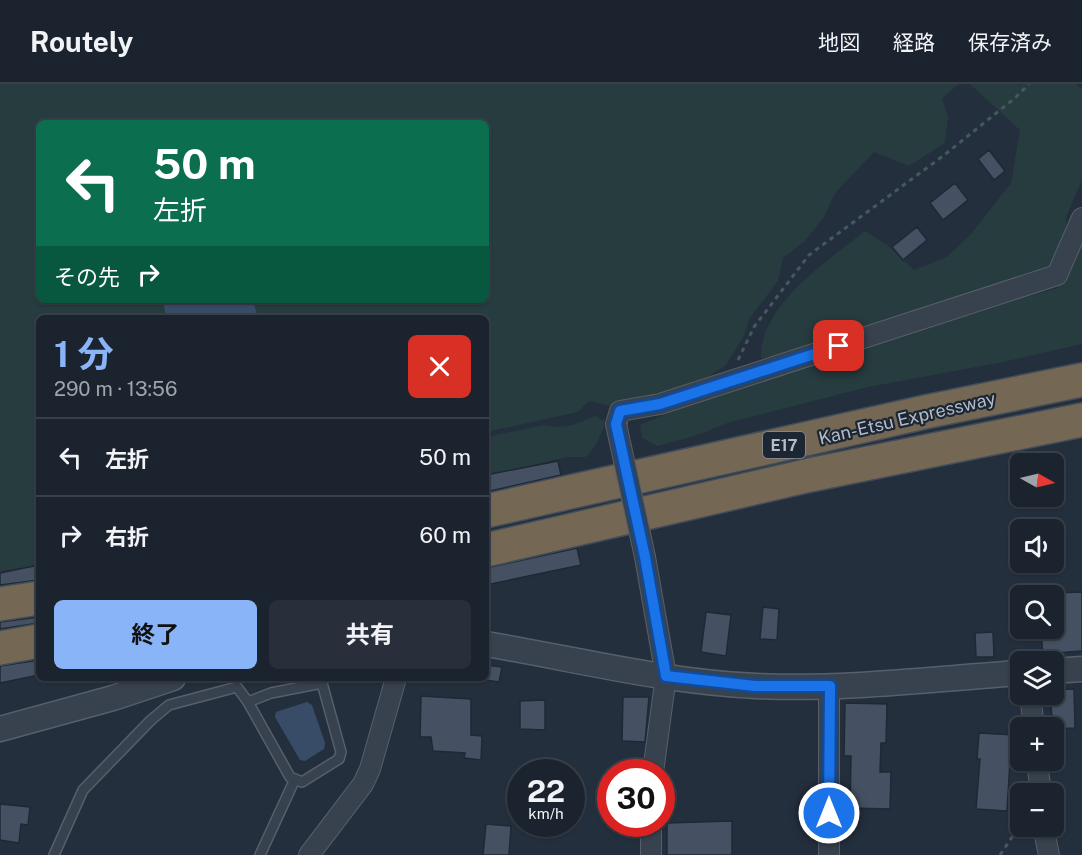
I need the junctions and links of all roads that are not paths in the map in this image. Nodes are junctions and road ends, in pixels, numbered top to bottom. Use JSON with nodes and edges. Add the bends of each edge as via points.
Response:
{"nodes":[{"id":1,"x":1082,"y":218,"type":"edge"},
{"id":2,"x":1082,"y":380,"type":"edge"},
{"id":3,"x":1082,"y":420,"type":"edge"},
{"id":4,"x":489,"y":510,"type":"edge"},
{"id":5,"x":489,"y":549,"type":"edge"},
{"id":6,"x":36,"y":598,"type":"edge"},
{"id":7,"x":0,"y":604,"type":"edge"},
{"id":8,"x":36,"y":642,"type":"edge"},
{"id":9,"x":489,"y":645,"type":"edge"},
{"id":10,"x":0,"y":648,"type":"edge"},
{"id":11,"x":1082,"y":669,"type":"edge"},
{"id":12,"x":1064,"y":670,"type":"edge"},
{"id":13,"x":1010,"y":674,"type":"edge"},
{"id":14,"x":666,"y":676,"type":"junction"},
{"id":15,"x":164,"y":681,"type":"edge"},
{"id":16,"x":395,"y":681,"type":"edge"},
{"id":17,"x":830,"y":686,"type":"junction"},
{"id":18,"x":248,"y":702,"type":"junction"},
{"id":19,"x":0,"y":729,"type":"edge"},
{"id":20,"x":655,"y":759,"type":"edge"},
{"id":21,"x":295,"y":779,"type":"junction"},
{"id":22,"x":651,"y":837,"type":"edge"},
{"id":23,"x":1045,"y":837,"type":"edge"},
{"id":24,"x":54,"y":855,"type":"edge"},
{"id":25,"x":260,"y":855,"type":"edge"},
{"id":26,"x":309,"y":855,"type":"edge"},
{"id":27,"x":651,"y":855,"type":"edge"},
{"id":28,"x":829,"y":855,"type":"edge"},
{"id":29,"x":1048,"y":855,"type":"edge"}],
"edges":[{"from":1,"to":14,"type":"street","bridge":true,"via":[[1057,274],[660,404],[620,411],[616,424]]},
{"from":2,"to":4,"type":"highway","name":"Kan-Etsu Expressway","number":"E17"},
{"from":3,"to":5,"type":"highway","name":"Kan-Etsu Expressway","number":"E17","via":[[810,475]]},
{"from":6,"to":7,"type":"highway"},
{"from":8,"to":10,"type":"highway"},
{"from":9,"to":14,"type":"street"},
{"from":11,"to":12,"type":"street"},
{"from":13,"to":17,"type":"street"},
{"from":14,"to":17,"type":"street","via":[[755,686]]},
{"from":14,"to":20,"type":"street"},
{"from":15,"to":19,"type":"street"},
{"from":16,"to":26,"type":"street","via":[[363,784]]},
{"from":17,"to":28,"type":"street"},
{"from":18,"to":21,"type":"lane","via":[[290,777]]},
{"from":18,"to":21,"type":"lane","via":[[322,683],[341,752],[339,759],[302,782]]},
{"from":18,"to":24,"type":"lane","via":[[237,687],[170,705],[82,790]]},
{"from":21,"to":25,"type":"lane"},
{"from":22,"to":27,"type":"street"},
{"from":23,"to":29,"type":"street"}]}
